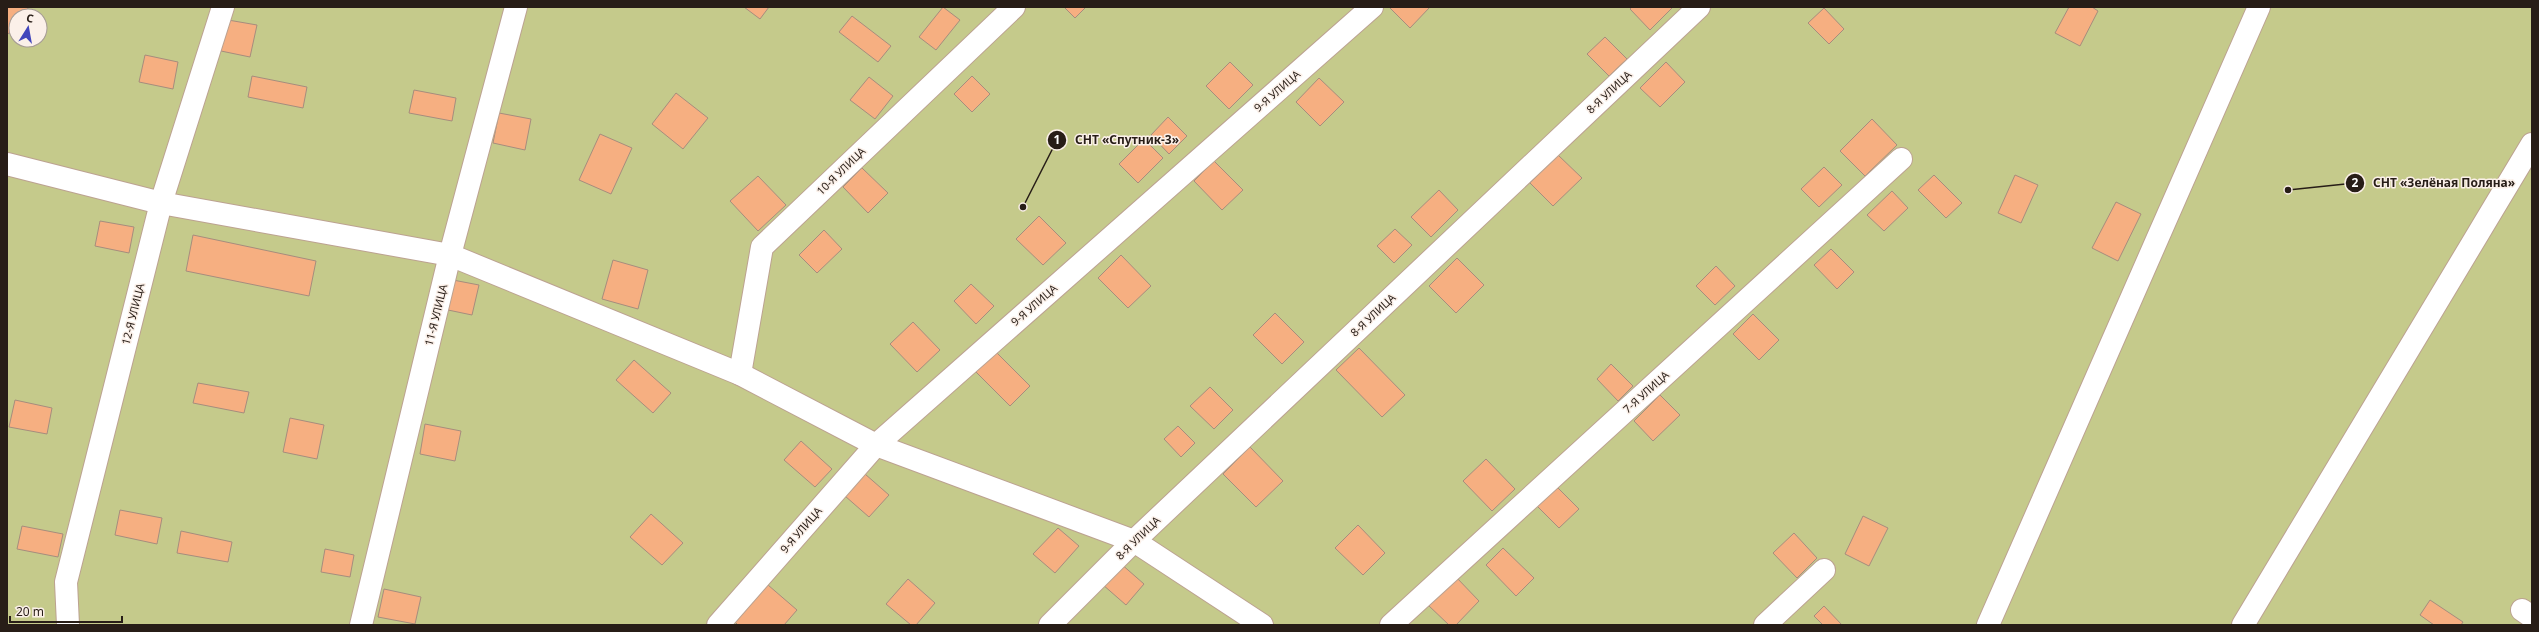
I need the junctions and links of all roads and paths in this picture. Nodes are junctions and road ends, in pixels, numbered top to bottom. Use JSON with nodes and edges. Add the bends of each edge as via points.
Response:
{"nodes":[{"id":1,"x":223,"y":7,"type":"edge"},
{"id":2,"x":516,"y":7,"type":"edge"},
{"id":3,"x":1014,"y":7,"type":"edge"},
{"id":4,"x":1372,"y":7,"type":"edge"},
{"id":5,"x":1699,"y":7,"type":"edge"},
{"id":6,"x":2259,"y":7,"type":"edge"},
{"id":7,"x":2532,"y":144,"type":"edge"},
{"id":8,"x":1901,"y":159,"type":"dead end"},
{"id":9,"x":7,"y":164,"type":"edge"},
{"id":10,"x":161,"y":203,"type":"junction"},
{"id":11,"x":450,"y":255,"type":"junction"},
{"id":12,"x":740,"y":374,"type":"junction"},
{"id":13,"x":876,"y":445,"type":"junction"},
{"id":14,"x":1134,"y":541,"type":"junction"},
{"id":15,"x":1824,"y":570,"type":"dead end"},
{"id":16,"x":68,"y":625,"type":"edge"},
{"id":17,"x":361,"y":625,"type":"edge"},
{"id":18,"x":718,"y":625,"type":"edge"},
{"id":19,"x":1050,"y":625,"type":"edge"},
{"id":20,"x":1262,"y":625,"type":"edge"},
{"id":21,"x":1391,"y":625,"type":"edge"},
{"id":22,"x":1765,"y":625,"type":"edge"},
{"id":23,"x":1988,"y":625,"type":"edge"},
{"id":24,"x":2243,"y":625,"type":"edge"}],
"edges":[{"from":1,"to":10,"type":"street","name":"12-Я УЛИЦА"},
{"from":2,"to":11,"type":"street","name":"11-Я УЛИЦА"},
{"from":3,"to":12,"type":"street","name":"10-Я УЛИЦА","via":[[762,247]]},
{"from":4,"to":13,"type":"street","name":"9-Я УЛИЦА"},
{"from":5,"to":14,"type":"street","name":"8-Я УЛИЦА"},
{"from":6,"to":23,"type":"street"},
{"from":7,"to":24,"type":"street"},
{"from":8,"to":21,"type":"street","name":"7-Я УЛИЦА"},
{"from":9,"to":10,"type":"street"},
{"from":10,"to":11,"type":"street"},
{"from":10,"to":16,"type":"street","name":"12-Я УЛИЦА","via":[[66,582]]},
{"from":11,"to":12,"type":"street"},
{"from":11,"to":17,"type":"street","name":"11-Я УЛИЦА"},
{"from":12,"to":13,"type":"street"},
{"from":13,"to":14,"type":"street"},
{"from":13,"to":18,"type":"street","name":"9-Я УЛИЦА"},
{"from":14,"to":19,"type":"street","name":"8-Я УЛИЦА"},
{"from":14,"to":20,"type":"street"},
{"from":15,"to":22,"type":"street"}]}
